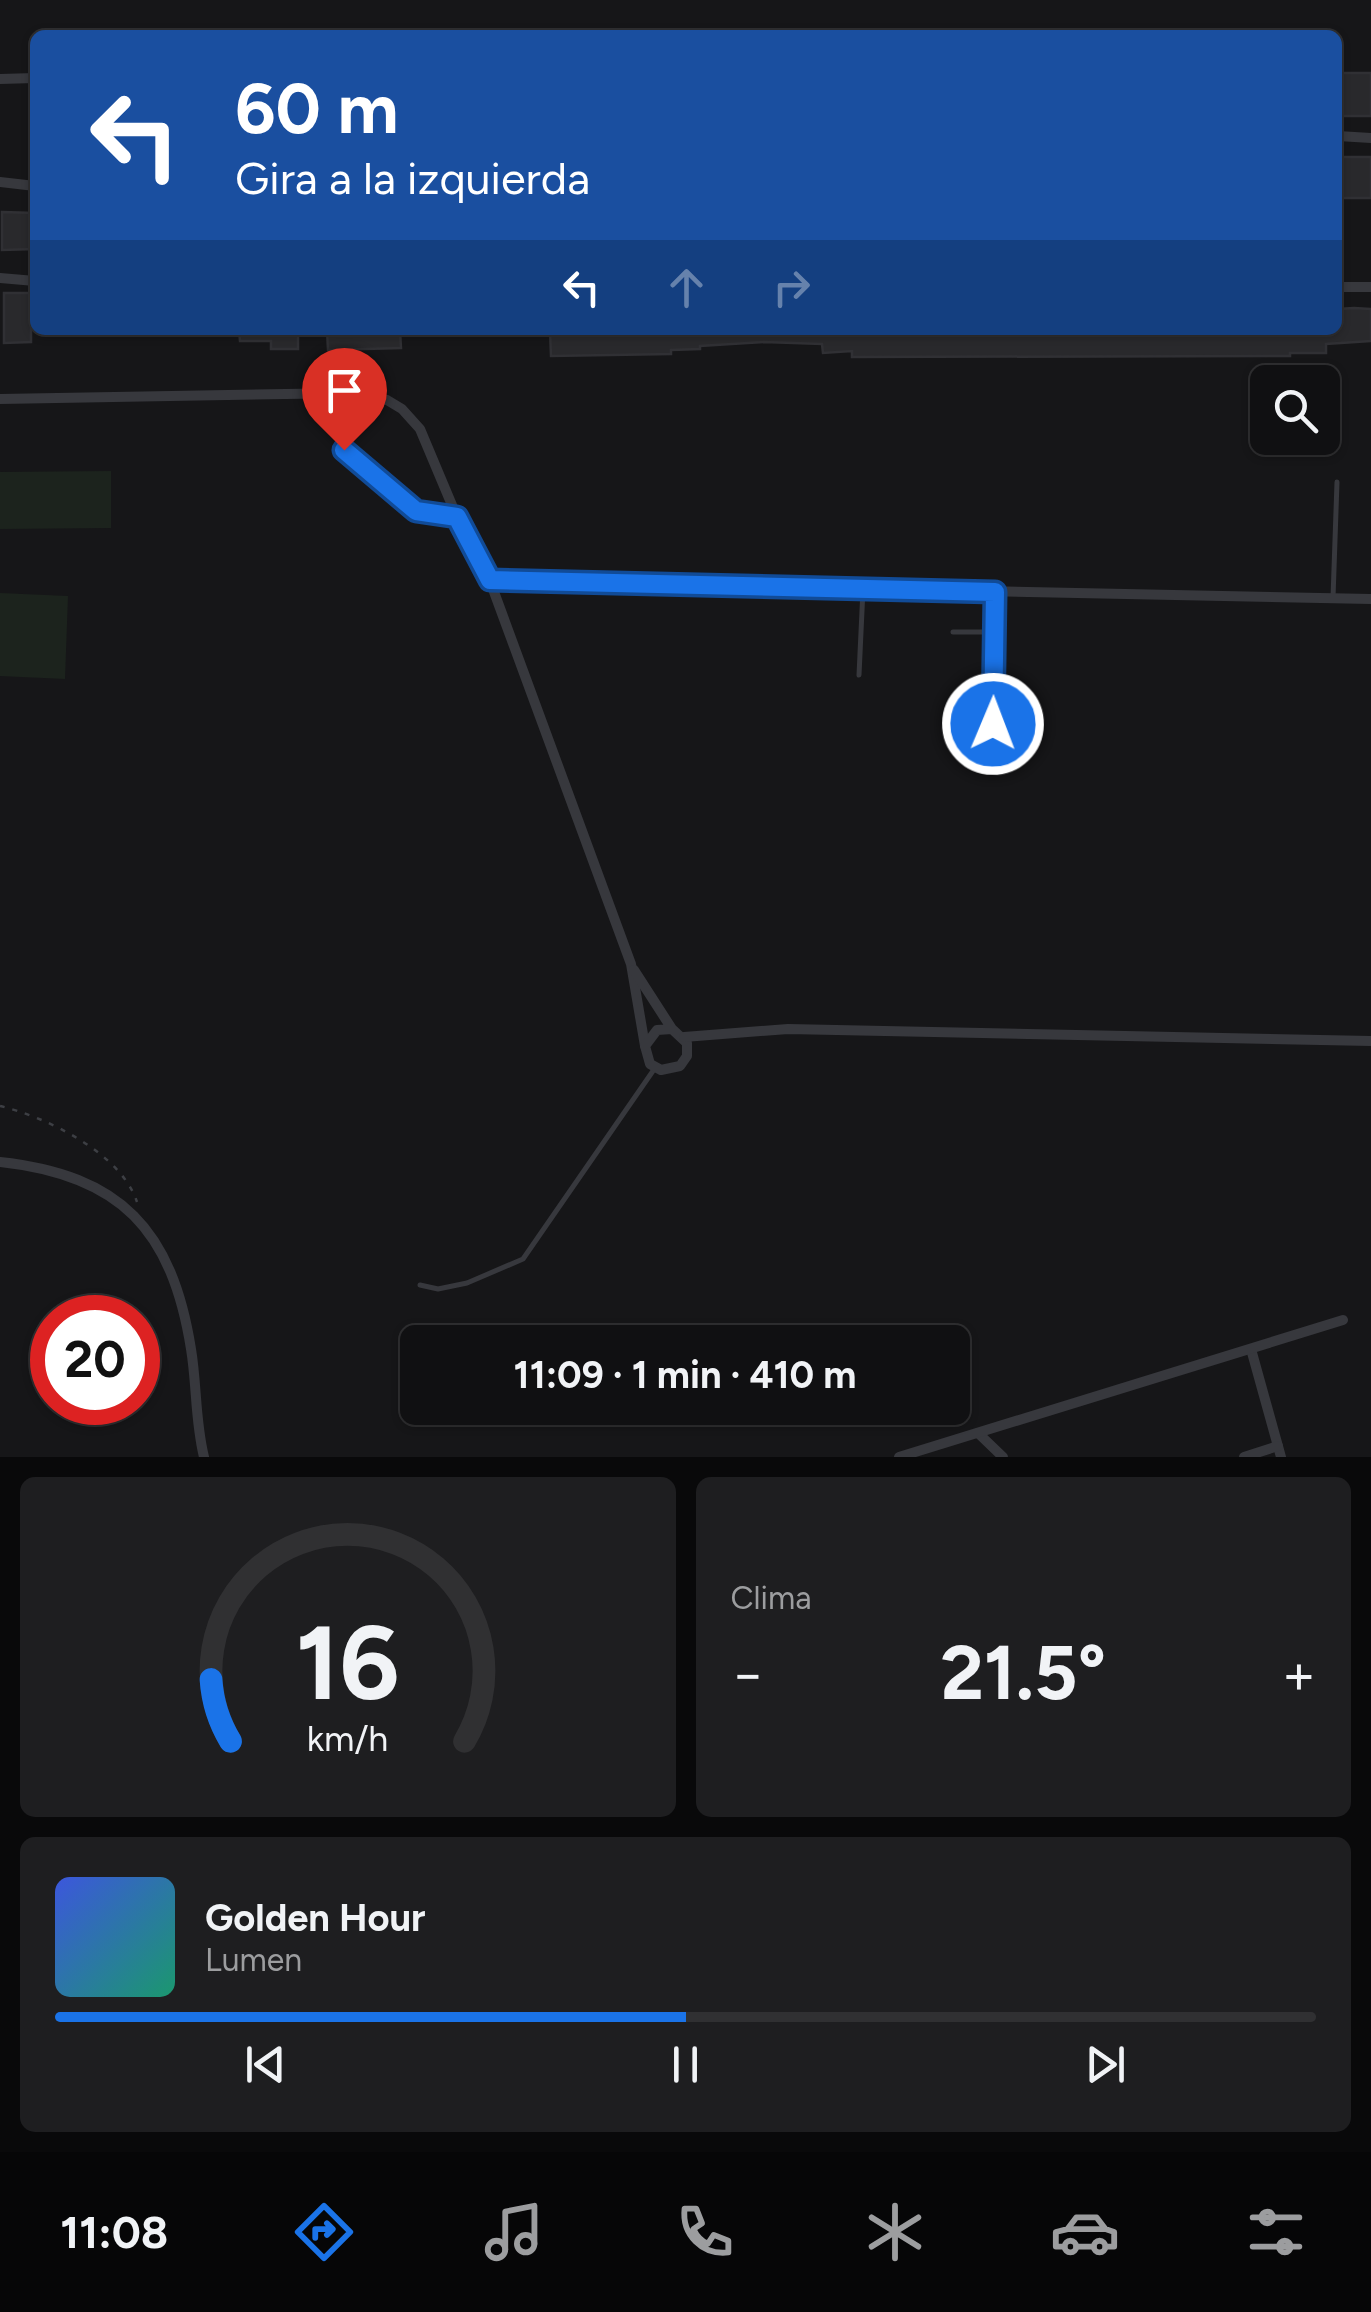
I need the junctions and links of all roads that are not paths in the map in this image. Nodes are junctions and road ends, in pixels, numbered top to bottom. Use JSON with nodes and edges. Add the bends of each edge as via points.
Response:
{"nodes":[{"id":1,"x":30,"y":79,"type":"edge"},
{"id":2,"x":0,"y":80,"type":"edge"},
{"id":3,"x":1342,"y":136,"type":"edge"},
{"id":4,"x":1371,"y":138,"type":"edge"},
{"id":5,"x":0,"y":182,"type":"edge"},
{"id":6,"x":30,"y":185,"type":"edge"},
{"id":7,"x":0,"y":278,"type":"edge"},
{"id":8,"x":30,"y":281,"type":"edge"},
{"id":9,"x":1342,"y":287,"type":"edge"},
{"id":10,"x":1371,"y":287,"type":"edge"},
{"id":11,"x":0,"y":399,"type":"edge"},
{"id":12,"x":344,"y":450,"type":"dead end"},
{"id":13,"x":1337,"y":482,"type":"dead end"},
{"id":14,"x":457,"y":517,"type":"junction"},
{"id":15,"x":490,"y":580,"type":"junction"},
{"id":16,"x":863,"y":589,"type":"junction"},
{"id":17,"x":995,"y":592,"type":"junction"},
{"id":18,"x":1334,"y":598,"type":"junction"},
{"id":19,"x":1371,"y":599,"type":"edge"},
{"id":20,"x":953,"y":632,"type":"dead end"},
{"id":21,"x":994,"y":632,"type":"junction"},
{"id":22,"x":859,"y":675,"type":"dead end"},
{"id":23,"x":993,"y":724,"type":"dead end"},
{"id":24,"x":631,"y":964,"type":"junction"},
{"id":25,"x":672,"y":1029,"type":"junction"},
{"id":26,"x":684,"y":1037,"type":"junction"},
{"id":27,"x":1371,"y":1042,"type":"edge"},
{"id":28,"x":645,"y":1046,"type":"junction"},
{"id":29,"x":655,"y":1068,"type":"junction"},
{"id":30,"x":0,"y":1162,"type":"edge"},
{"id":31,"x":420,"y":1285,"type":"dead end"},
{"id":32,"x":1343,"y":1320,"type":"dead end"},
{"id":33,"x":1251,"y":1349,"type":"junction"},
{"id":34,"x":978,"y":1433,"type":"junction"},
{"id":35,"x":1280,"y":1452,"type":"edge"},
{"id":36,"x":204,"y":1457,"type":"edge"},
{"id":37,"x":899,"y":1457,"type":"edge"},
{"id":38,"x":1003,"y":1457,"type":"edge"},
{"id":39,"x":1244,"y":1457,"type":"edge"}],
"edges":[{"from":1,"to":2,"type":"street"},
{"from":3,"to":4,"type":"street"},
{"from":5,"to":6,"type":"street"},
{"from":7,"to":8,"type":"street"},
{"from":9,"to":10,"type":"street"},
{"from":11,"to":14,"type":"street","via":[[374,396],[402,409],[420,429]]},
{"from":12,"to":14,"type":"lane","via":[[416,511]]},
{"from":13,"to":18,"type":"lane"},
{"from":14,"to":15,"type":"street"},
{"from":15,"to":16,"type":"street"},
{"from":15,"to":24,"type":"street"},
{"from":16,"to":17,"type":"street"},
{"from":16,"to":22,"type":"lane"},
{"from":17,"to":18,"type":"street"},
{"from":17,"to":21,"type":"lane"},
{"from":18,"to":19,"type":"street"},
{"from":20,"to":21,"type":"lane"},
{"from":21,"to":23,"type":"lane"},
{"from":24,"to":25,"type":"street"},
{"from":24,"to":28,"type":"street"},
{"from":25,"to":26,"type":"street"},
{"from":25,"to":28,"type":"street","via":[[657,1030]]},
{"from":26,"to":27,"type":"street","via":[[788,1029]]},
{"from":26,"to":29,"type":"street","via":[[688,1050],[680,1066]]},
{"from":28,"to":29,"type":"street"},
{"from":29,"to":31,"type":"lane","via":[[523,1259],[467,1283],[438,1290]]},
{"from":30,"to":36,"type":"street","via":[[75,1177],[139,1219],[180,1298]]},
{"from":32,"to":33,"type":"street"},
{"from":33,"to":34,"type":"street"},
{"from":33,"to":35,"type":"street"},
{"from":34,"to":37,"type":"street"},
{"from":34,"to":38,"type":"street"},
{"from":35,"to":39,"type":"street"}]}
